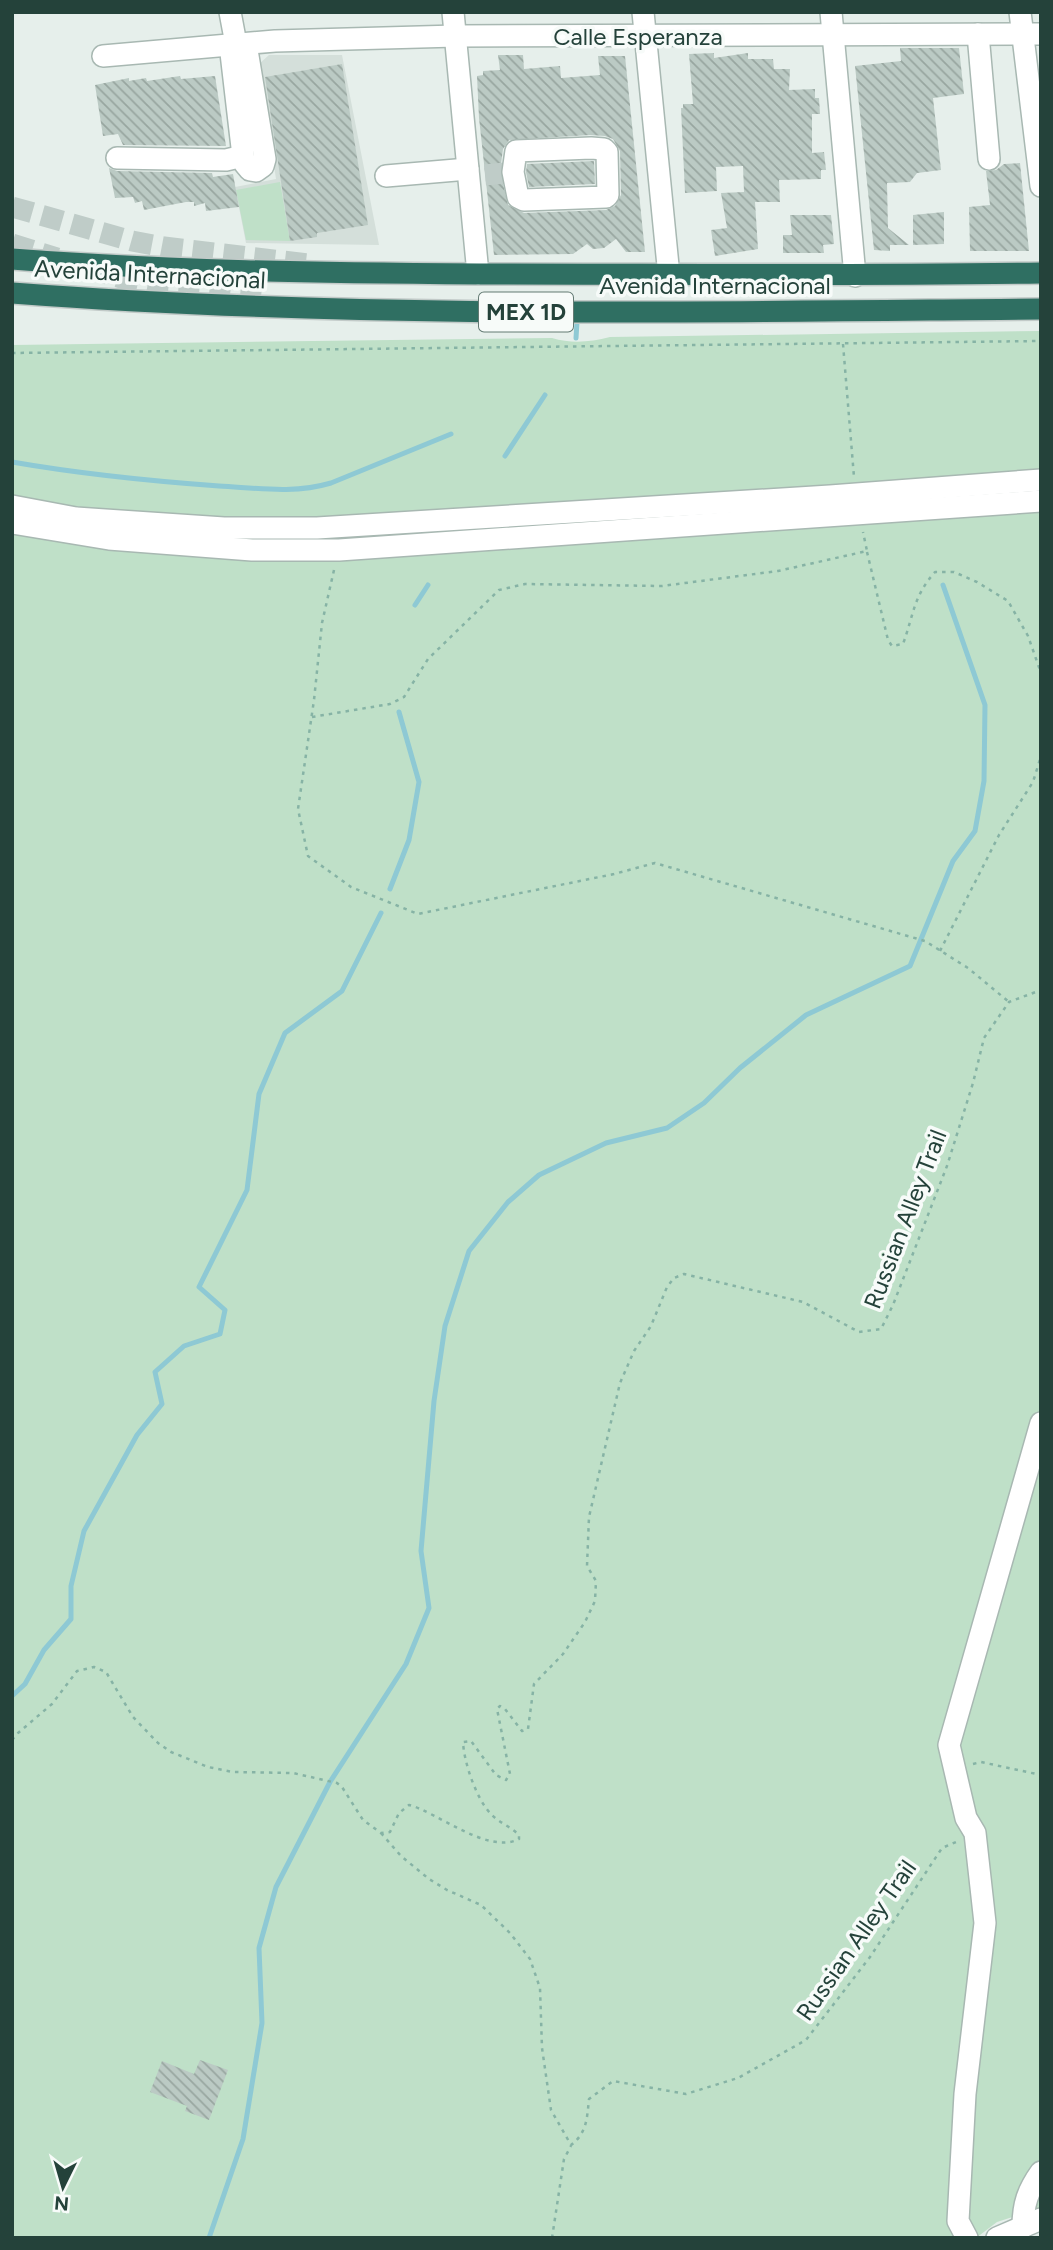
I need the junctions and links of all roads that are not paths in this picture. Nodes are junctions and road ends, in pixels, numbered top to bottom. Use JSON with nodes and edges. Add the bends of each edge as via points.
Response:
{"nodes":[{"id":1,"x":230,"y":12,"type":"edge"},
{"id":2,"x":453,"y":12,"type":"edge"},
{"id":3,"x":643,"y":12,"type":"edge"},
{"id":4,"x":831,"y":12,"type":"edge"},
{"id":5,"x":1020,"y":12,"type":"edge"},
{"id":6,"x":978,"y":34,"type":"junction"},
{"id":7,"x":1031,"y":34,"type":"edge"},
{"id":8,"x":834,"y":35,"type":"junction"},
{"id":9,"x":456,"y":36,"type":"junction"},
{"id":10,"x":646,"y":36,"type":"junction"},
{"id":11,"x":236,"y":44,"type":"junction"},
{"id":12,"x":103,"y":56,"type":"dead end"},
{"id":13,"x":117,"y":158,"type":"dead end"},
{"id":14,"x":989,"y":159,"type":"dead end"},
{"id":15,"x":488,"y":173,"type":"junction"},
{"id":16,"x":386,"y":176,"type":"dead end"},
{"id":17,"x":1041,"y":186,"type":"edge"},
{"id":18,"x":12,"y":259,"type":"edge"},
{"id":19,"x":1041,"y":273,"type":"edge"},
{"id":20,"x":478,"y":274,"type":"junction"},
{"id":21,"x":669,"y":276,"type":"junction"},
{"id":22,"x":855,"y":276,"type":"junction"},
{"id":23,"x":12,"y":293,"type":"edge"},
{"id":24,"x":1041,"y":309,"type":"edge"},
{"id":25,"x":1041,"y":480,"type":"edge"},
{"id":26,"x":1041,"y":501,"type":"edge"},
{"id":27,"x":856,"y":503,"type":"junction"},
{"id":28,"x":12,"y":506,"type":"edge"},
{"id":29,"x":12,"y":523,"type":"edge"},
{"id":30,"x":336,"y":526,"type":"junction"},
{"id":31,"x":339,"y":550,"type":"junction"},
{"id":32,"x":1041,"y":1423,"type":"edge"},
{"id":33,"x":1041,"y":2172,"type":"edge"},
{"id":34,"x":1032,"y":2223,"type":"edge"},
{"id":35,"x":967,"y":2238,"type":"edge"},
{"id":36,"x":997,"y":2238,"type":"edge"}],
"edges":[{"from":1,"to":11,"type":"street"},
{"from":2,"to":9,"type":"street"},
{"from":3,"to":10,"type":"street"},
{"from":4,"to":8,"type":"street"},
{"from":5,"to":7,"type":"street"},
{"from":6,"to":7,"type":"street","name":"Calle Esperanza"},
{"from":6,"to":8,"type":"street","name":"Calle Esperanza"},
{"from":6,"to":14,"type":"street"},
{"from":7,"to":17,"type":"street"},
{"from":8,"to":10,"type":"street","name":"Calle Esperanza"},
{"from":8,"to":22,"type":"street"},
{"from":9,"to":10,"type":"street","name":"Calle Esperanza"},
{"from":9,"to":11,"type":"street","name":"Calle Esperanza"},
{"from":9,"to":15,"type":"street"},
{"from":10,"to":21,"type":"street"},
{"from":11,"to":12,"type":"street","name":"Calle Esperanza"},
{"from":11,"to":13,"type":"street","via":[[247,50],[263,166],[250,170],[243,156],[226,160]]},
{"from":15,"to":15,"type":"street","via":[[524,200],[601,199],[608,195],[604,149],[520,149]]},
{"from":15,"to":16,"type":"street"},
{"from":15,"to":20,"type":"street"},
{"from":18,"to":20,"type":"highway","name":"Avenida Internacional","number":"MEX 1D","via":[[273,273]]},
{"from":19,"to":22,"type":"highway","name":"Avenida Internacional","number":"MEX 1D"},
{"from":20,"to":21,"type":"highway","name":"Avenida Internacional","number":"MEX 1D"},
{"from":21,"to":22,"type":"highway","name":"Avenida Internacional","number":"MEX 1D"},
{"from":23,"to":24,"type":"highway","name":"Avenida Internacional","number":"MEX 1D","via":[[140,303],[443,313]]},
{"from":25,"to":27,"type":"street"},
{"from":26,"to":27,"type":"street"},
{"from":27,"to":30,"type":"street"},
{"from":27,"to":31,"type":"street"},
{"from":28,"to":30,"type":"street","via":[[76,518],[224,528]]},
{"from":29,"to":31,"type":"street","via":[[109,539],[252,550]]},
{"from":30,"to":31,"type":"street"},
{"from":32,"to":35,"type":"street","via":[[950,1745],[966,1818],[975,1833],[985,1923],[963,2119],[958,2221]]},
{"from":33,"to":34,"type":"street","via":[[1028,2189],[1023,2206]]},
{"from":34,"to":36,"type":"street"}]}
